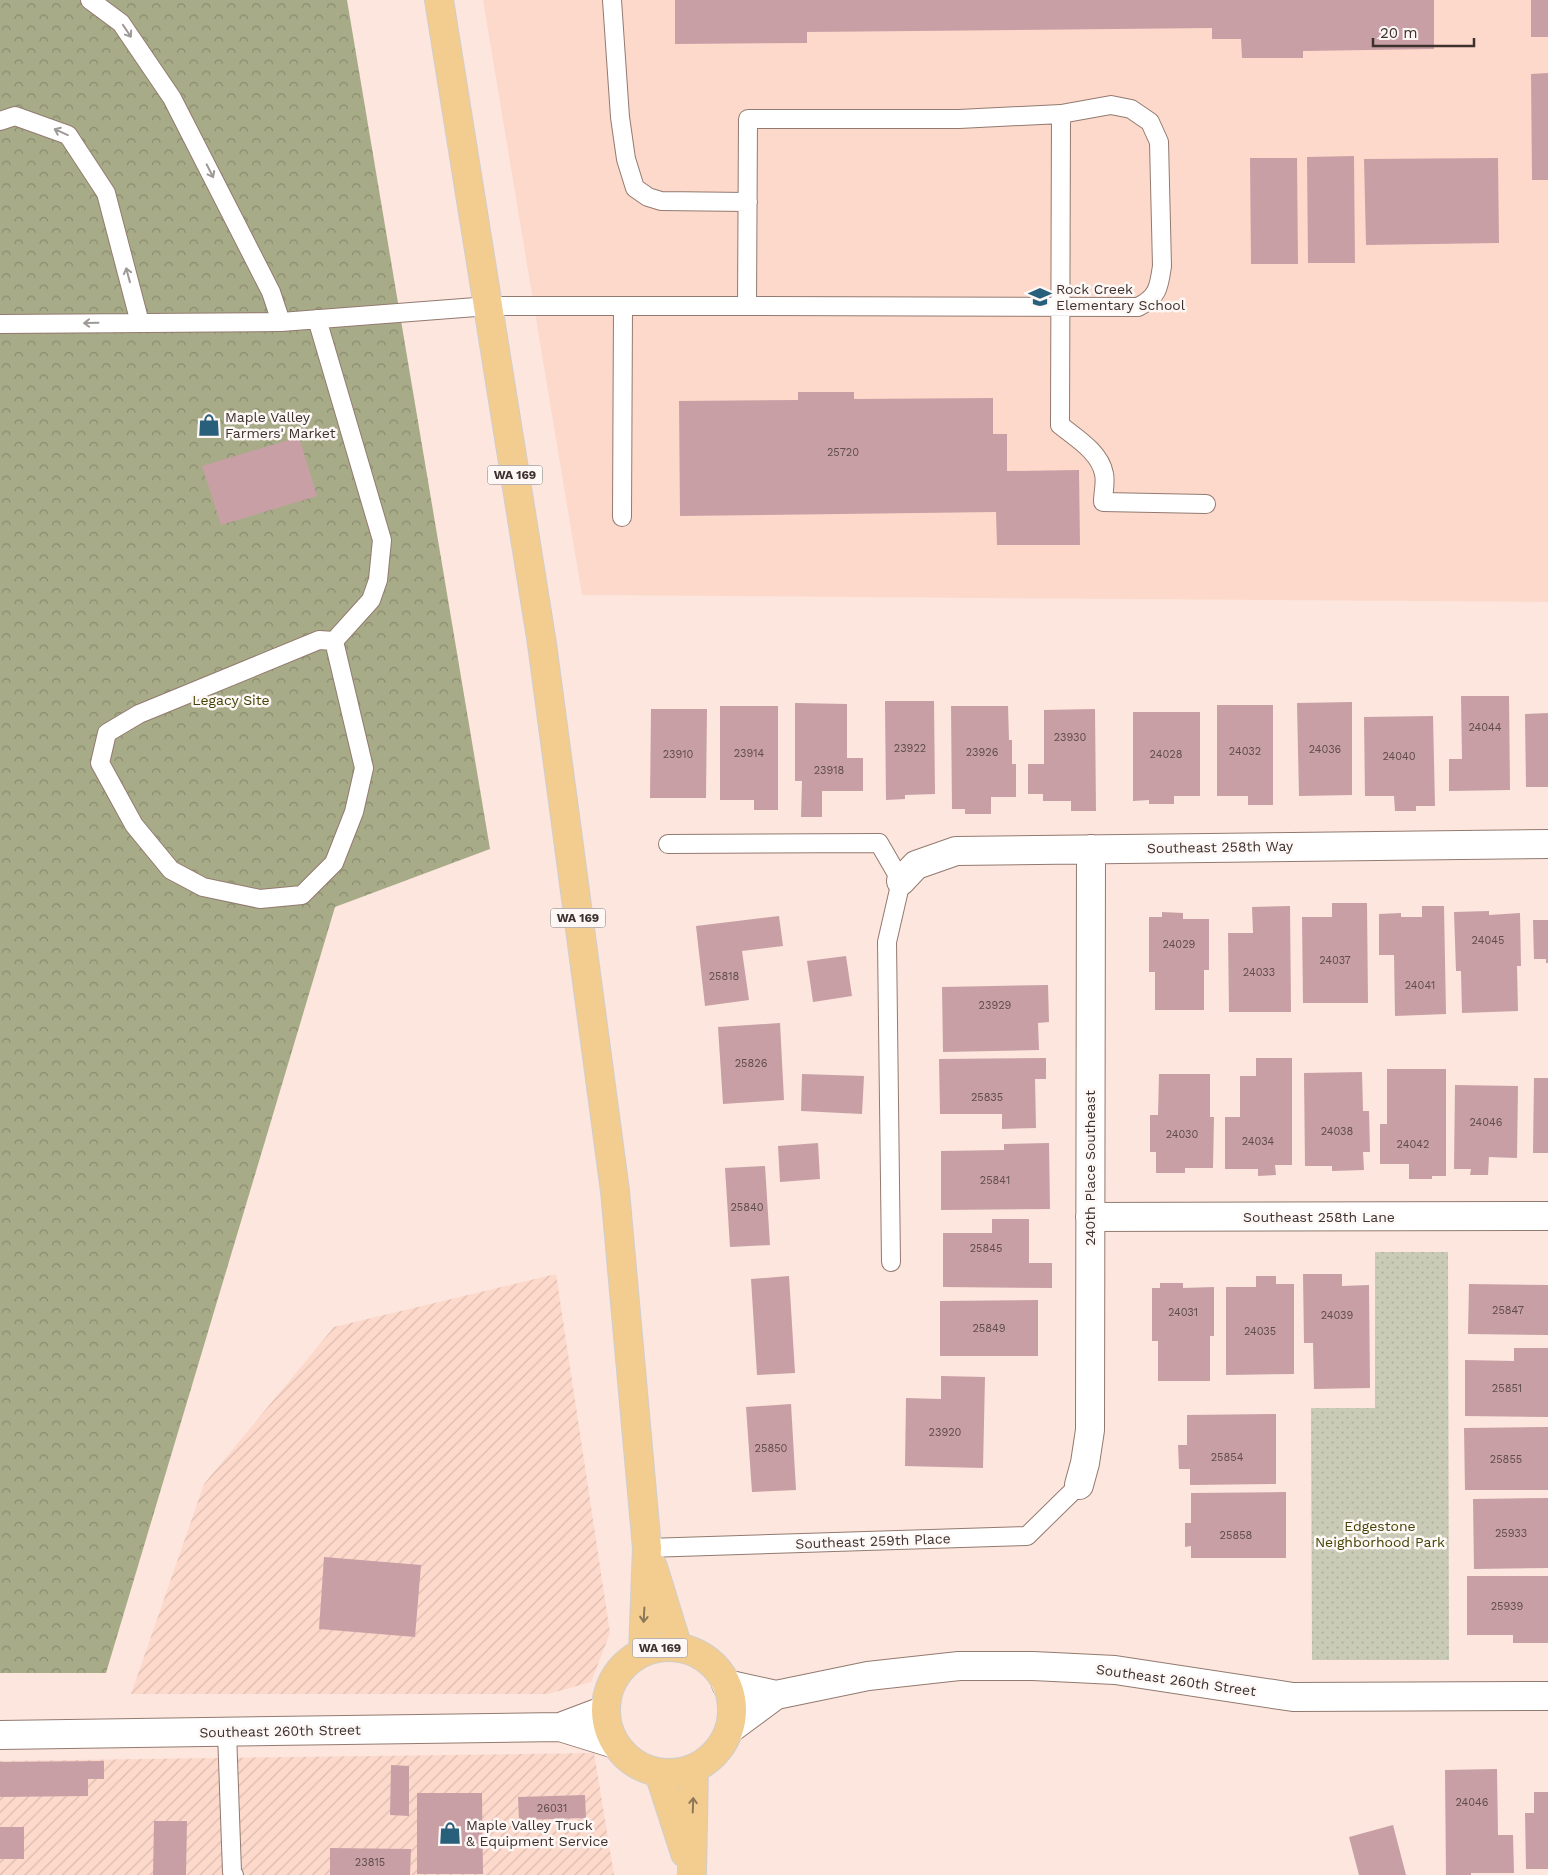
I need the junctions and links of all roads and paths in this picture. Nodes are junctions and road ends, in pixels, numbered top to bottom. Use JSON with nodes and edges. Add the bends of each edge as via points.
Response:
{"nodes":[{"id":1,"x":90,"y":0,"type":"edge"},
{"id":2,"x":439,"y":0,"type":"edge"},
{"id":3,"x":612,"y":0,"type":"edge"},
{"id":4,"x":1061,"y":114,"type":"junction"},
{"id":5,"x":0,"y":120,"type":"edge"},
{"id":6,"x":748,"y":202,"type":"junction"},
{"id":7,"x":489,"y":306,"type":"junction"},
{"id":8,"x":623,"y":306,"type":"junction"},
{"id":9,"x":747,"y":306,"type":"junction"},
{"id":10,"x":1060,"y":307,"type":"junction"},
{"id":11,"x":317,"y":319,"type":"junction"},
{"id":12,"x":280,"y":322,"type":"junction"},
{"id":13,"x":140,"y":323,"type":"junction"},
{"id":14,"x":0,"y":324,"type":"edge"},
{"id":15,"x":1206,"y":504,"type":"dead end"},
{"id":16,"x":622,"y":517,"type":"dead end"},
{"id":17,"x":334,"y":641,"type":"junction"},
{"id":18,"x":668,"y":844,"type":"dead end"},
{"id":19,"x":1548,"y":844,"type":"edge"},
{"id":20,"x":1091,"y":849,"type":"junction"},
{"id":21,"x":901,"y":881,"type":"junction"},
{"id":22,"x":1548,"y":1216,"type":"edge"},
{"id":23,"x":1090,"y":1218,"type":"junction"},
{"id":24,"x":892,"y":1262,"type":"dead end"},
{"id":25,"x":1079,"y":1485,"type":"joint"},
{"id":26,"x":647,"y":1548,"type":"junction"},
{"id":27,"x":678,"y":1648,"type":"junction"},
{"id":28,"x":643,"y":1652,"type":"junction"},
{"id":29,"x":726,"y":1684,"type":"junction"},
{"id":30,"x":776,"y":1695,"type":"junction"},
{"id":31,"x":1548,"y":1696,"type":"edge"},
{"id":32,"x":605,"y":1710,"type":"junction"},
{"id":33,"x":560,"y":1728,"type":"junction"},
{"id":34,"x":730,"y":1729,"type":"junction"},
{"id":35,"x":227,"y":1732,"type":"junction"},
{"id":36,"x":0,"y":1735,"type":"edge"},
{"id":37,"x":615,"y":1744,"type":"junction"},
{"id":38,"x":694,"y":1768,"type":"junction"},
{"id":39,"x":659,"y":1773,"type":"junction"},
{"id":40,"x":692,"y":1873,"type":"edge"},
{"id":41,"x":234,"y":1875,"type":"edge"}],
"edges":[{"from":1,"to":12,"type":"lane","one_way":true,"via":[[121,22],[172,98],[271,292]]},
{"from":2,"to":7,"type":"main road","number":"WA 169"},
{"from":3,"to":6,"type":"lane","via":[[620,117],[626,159],[635,188],[661,201]]},
{"from":4,"to":6,"type":"lane","via":[[959,119],[748,119]]},
{"from":4,"to":10,"type":"lane"},
{"from":4,"to":10,"type":"lane","via":[[1111,105],[1131,109],[1150,122],[1159,142],[1162,266],[1159,284],[1151,300],[1138,307]]},
{"from":13,"to":5,"type":"lane","one_way":true,"via":[[106,193],[68,135],[15,116]]},
{"from":6,"to":9,"type":"lane"},
{"from":7,"to":8,"type":"lane"},
{"from":7,"to":11,"type":"lane"},
{"from":7,"to":26,"type":"main road","number":"WA 169","via":[[542,644],[615,1191]]},
{"from":8,"to":9,"type":"lane"},
{"from":8,"to":16,"type":"lane"},
{"from":9,"to":10,"type":"lane"},
{"from":10,"to":15,"type":"lane","via":[[1060,425],[1097,458],[1104,474],[1103,502]]},
{"from":11,"to":12,"type":"lane"},
{"from":11,"to":17,"type":"lane","via":[[382,540],[378,580],[371,600]]},
{"from":12,"to":13,"type":"lane"},
{"from":13,"to":14,"type":"lane","one_way":true},
{"from":17,"to":17,"type":"lane","via":[[319,640],[139,714],[107,733],[100,762],[134,825],[171,870],[203,887],[260,899],[302,895],[334,863],[354,812],[364,768]]},
{"from":18,"to":21,"type":"lane","via":[[879,843]]},
{"from":19,"to":20,"type":"street","name":"Southeast 258th Way"},
{"from":20,"to":21,"type":"street","name":"Southeast 258th Way","via":[[956,851],[916,865]]},
{"from":20,"to":23,"type":"street","name":"240th Place Southeast"},
{"from":21,"to":24,"type":"lane","via":[[887,942]]},
{"from":22,"to":23,"type":"street","name":"Southeast 258th Lane"},
{"from":23,"to":25,"type":"street","name":"240th Place Southeast","via":[[1090,1430]]},
{"from":25,"to":26,"type":"lane","name":"Southeast 259th Place","via":[[1027,1536]]},
{"from":26,"to":27,"type":"main road","number":"WA 169"},
{"from":26,"to":28,"type":"main road","number":"WA 169","one_way":true},
{"from":27,"to":28,"type":"main road","number":"WA 169"},
{"from":27,"to":29,"type":"main road","number":"WA 169","via":[[696,1653],[710,1663]]},
{"from":28,"to":32,"type":"main road","number":"WA 169","via":[[627,1662],[616,1676],[608,1692]]},
{"from":29,"to":30,"type":"street","name":"Southeast 260th Street"},
{"from":29,"to":34,"type":"main road","number":"WA 169","via":[[732,1711]]},
{"from":30,"to":31,"type":"street","name":"Southeast 260th Street","via":[[868,1676],[959,1666],[1032,1666],[1115,1670],[1293,1697]]},
{"from":30,"to":34,"type":"street","name":"Southeast 260th Street"},
{"from":32,"to":33,"type":"street","name":"Southeast 260th Street"},
{"from":32,"to":37,"type":"main road","number":"WA 169"},
{"from":33,"to":35,"type":"street","name":"Southeast 260th Street"},
{"from":33,"to":37,"type":"street","name":"Southeast 260th Street"},
{"from":34,"to":38,"type":"main road","number":"WA 169","via":[[710,1758]]},
{"from":35,"to":36,"type":"street","name":"Southeast 260th Street"},
{"from":35,"to":41,"type":"lane"},
{"from":37,"to":39,"type":"main road","number":"WA 169","via":[[642,1768]]},
{"from":38,"to":39,"type":"main road","number":"WA 169","via":[[677,1773]]},
{"from":40,"to":38,"type":"main road","one_way":true},
{"from":39,"to":40,"type":"main road"}]}
